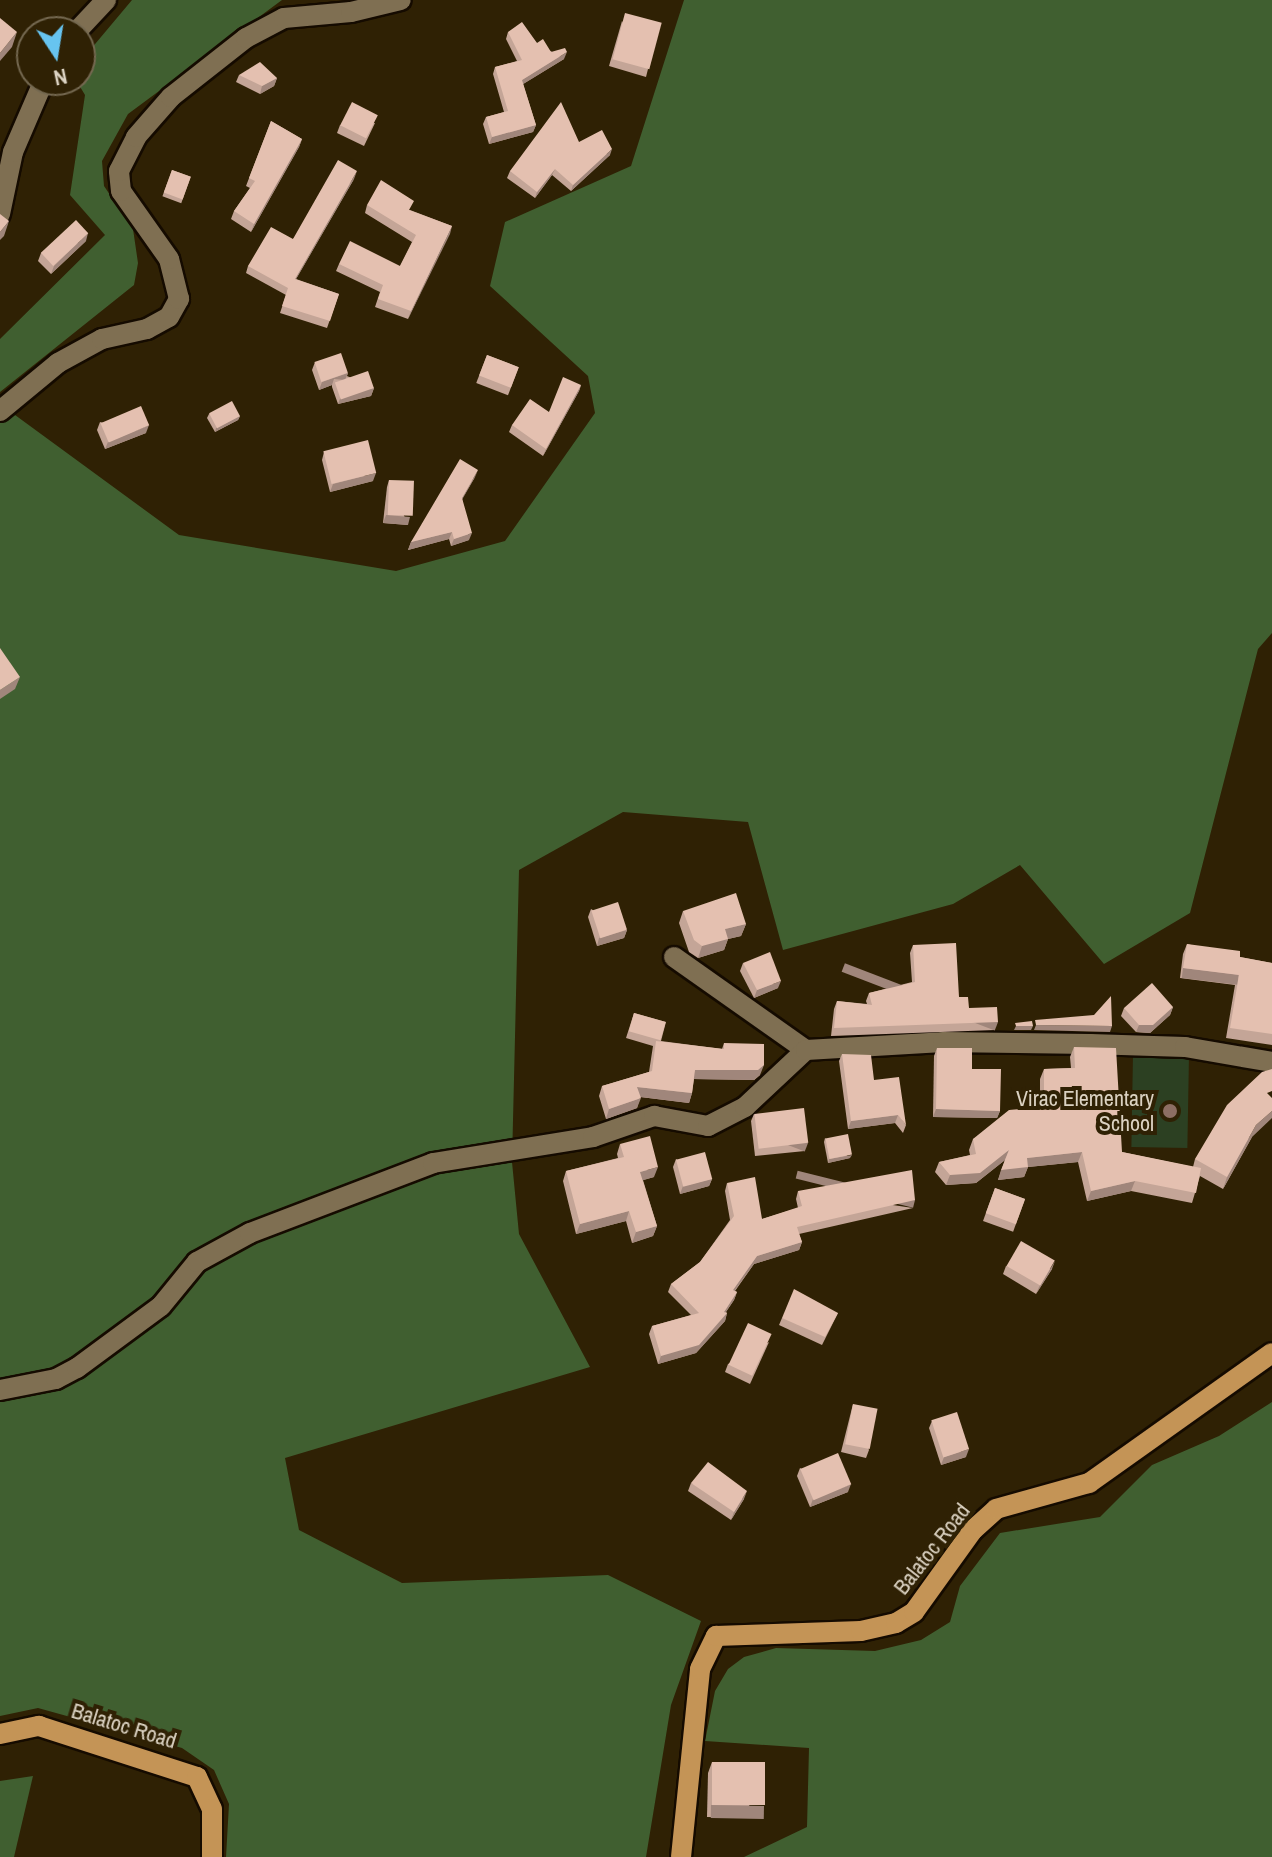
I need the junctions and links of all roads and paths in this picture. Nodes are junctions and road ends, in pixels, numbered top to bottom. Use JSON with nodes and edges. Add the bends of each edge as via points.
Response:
{"nodes":[{"id":1,"x":106,"y":0,"type":"edge"},
{"id":2,"x":401,"y":0,"type":"edge"},
{"id":3,"x":91,"y":16,"type":"edge"},
{"id":4,"x":37,"y":96,"type":"edge"},
{"id":5,"x":0,"y":214,"type":"edge"},
{"id":6,"x":0,"y":411,"type":"edge"},
{"id":7,"x":674,"y":957,"type":"dead end"},
{"id":8,"x":806,"y":1050,"type":"junction"},
{"id":9,"x":1272,"y":1062,"type":"edge"},
{"id":10,"x":1272,"y":1353,"type":"edge"},
{"id":11,"x":0,"y":1390,"type":"edge"},
{"id":12,"x":0,"y":1734,"type":"edge"},
{"id":13,"x":212,"y":1857,"type":"edge"},
{"id":14,"x":681,"y":1857,"type":"edge"}],
"edges":[{"from":1,"to":3,"type":"street"},
{"from":2,"to":6,"type":"street","via":[[351,12],[284,18],[246,38],[171,97],[136,137],[119,171],[121,191],[169,259],[179,299],[169,317],[102,339],[58,363]]},
{"from":4,"to":5,"type":"street","via":[[13,152]]},
{"from":7,"to":8,"type":"street"},
{"from":8,"to":9,"type":"street","via":[[943,1042],[1121,1045],[1185,1047]]},
{"from":8,"to":11,"type":"street","via":[[745,1107],[708,1126],[654,1116],[593,1137],[433,1163],[250,1233],[197,1262],[161,1306],[77,1368],[56,1379]]},
{"from":10,"to":14,"type":"main road","name":"Balatoc Road","via":[[1089,1483],[996,1509],[973,1530],[914,1612],[896,1623],[861,1631],[716,1636],[700,1669]]},
{"from":12,"to":13,"type":"main road","name":"Balatoc Road","via":[[39,1726],[189,1772],[210,1800]]}]}
